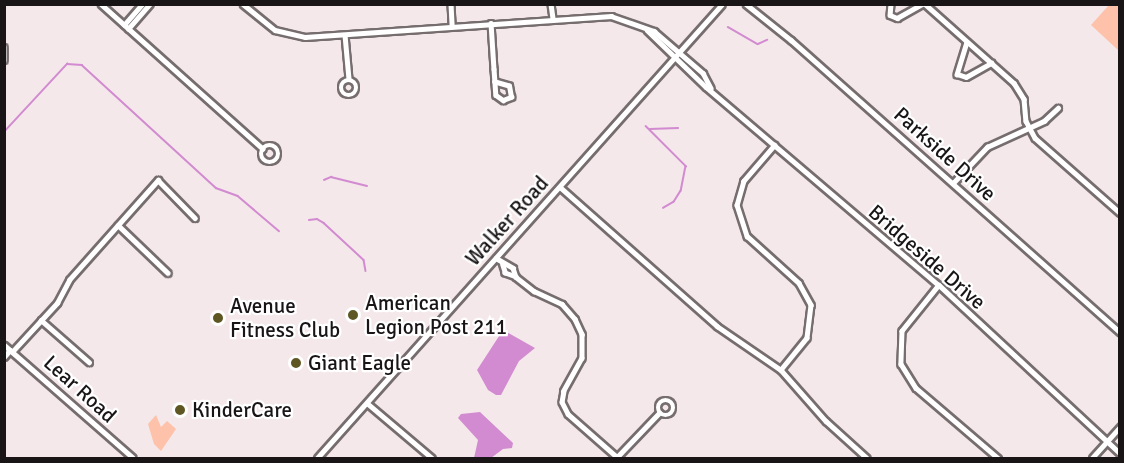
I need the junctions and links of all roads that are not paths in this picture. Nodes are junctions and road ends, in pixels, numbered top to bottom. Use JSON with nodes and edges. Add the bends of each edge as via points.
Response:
{"nodes":[{"id":1,"x":101,"y":4,"type":"edge"},
{"id":2,"x":142,"y":4,"type":"edge"},
{"id":3,"x":150,"y":4,"type":"edge"},
{"id":4,"x":243,"y":4,"type":"edge"},
{"id":5,"x":451,"y":4,"type":"edge"},
{"id":6,"x":551,"y":4,"type":"edge"},
{"id":7,"x":722,"y":4,"type":"edge"},
{"id":8,"x":746,"y":4,"type":"edge"},
{"id":9,"x":891,"y":4,"type":"edge"},
{"id":10,"x":924,"y":4,"type":"edge"},
{"id":11,"x":553,"y":18,"type":"junction"},
{"id":12,"x":490,"y":23,"type":"junction"},
{"id":13,"x":452,"y":26,"type":"junction"},
{"id":14,"x":126,"y":27,"type":"junction"},
{"id":15,"x":647,"y":30,"type":"junction"},
{"id":16,"x":345,"y":35,"type":"junction"},
{"id":17,"x":967,"y":42,"type":"junction"},
{"id":18,"x":4,"y":47,"type":"edge"},
{"id":19,"x":679,"y":52,"type":"junction"},
{"id":20,"x":674,"y":58,"type":"junction"},
{"id":21,"x":4,"y":60,"type":"edge"},
{"id":22,"x":992,"y":63,"type":"junction"},
{"id":23,"x":349,"y":79,"type":"dead end"},
{"id":24,"x":495,"y":82,"type":"junction"},
{"id":25,"x":711,"y":87,"type":"junction"},
{"id":26,"x":1058,"y":108,"type":"dead end"},
{"id":27,"x":1029,"y":128,"type":"junction"},
{"id":28,"x":775,"y":146,"type":"junction"},
{"id":29,"x":263,"y":149,"type":"dead end"},
{"id":30,"x":953,"y":183,"type":"junction"},
{"id":31,"x":560,"y":187,"type":"junction"},
{"id":32,"x":1119,"y":213,"type":"edge"},
{"id":33,"x":195,"y":218,"type":"dead end"},
{"id":34,"x":118,"y":225,"type":"junction"},
{"id":35,"x":496,"y":258,"type":"junction"},
{"id":36,"x":502,"y":264,"type":"junction"},
{"id":37,"x":168,"y":273,"type":"dead end"},
{"id":38,"x":516,"y":277,"type":"junction"},
{"id":39,"x":939,"y":285,"type":"junction"},
{"id":40,"x":41,"y":320,"type":"junction"},
{"id":41,"x":1119,"y":332,"type":"edge"},
{"id":42,"x":4,"y":345,"type":"edge"},
{"id":43,"x":11,"y":351,"type":"junction"},
{"id":44,"x":4,"y":357,"type":"edge"},
{"id":45,"x":89,"y":362,"type":"dead end"},
{"id":46,"x":781,"y":370,"type":"junction"},
{"id":47,"x":367,"y":403,"type":"junction"},
{"id":48,"x":659,"y":413,"type":"dead end"},
{"id":49,"x":1119,"y":427,"type":"edge"},
{"id":50,"x":1107,"y":442,"type":"junction"},
{"id":51,"x":1119,"y":453,"type":"edge"},
{"id":52,"x":618,"y":458,"type":"edge"},
{"id":53,"x":133,"y":459,"type":"edge"},
{"id":54,"x":317,"y":459,"type":"edge"},
{"id":55,"x":432,"y":459,"type":"edge"},
{"id":56,"x":867,"y":459,"type":"edge"},
{"id":57,"x":998,"y":459,"type":"edge"},
{"id":58,"x":1092,"y":459,"type":"edge"}],
"edges":[{"from":1,"to":14,"type":"street"},
{"from":2,"to":14,"type":"street"},
{"from":3,"to":14,"type":"street"},
{"from":4,"to":16,"type":"street","via":[[269,27],[286,34],[305,38]]},
{"from":5,"to":13,"type":"street"},
{"from":6,"to":11,"type":"street"},
{"from":7,"to":19,"type":"street","name":"Walker Road"},
{"from":8,"to":30,"type":"street","name":"Parkside Drive"},
{"from":9,"to":10,"type":"street","via":[[890,15],[897,18]]},
{"from":10,"to":17,"type":"street"},
{"from":11,"to":12,"type":"street"},
{"from":11,"to":15,"type":"street","via":[[611,16]]},
{"from":12,"to":13,"type":"street"},
{"from":12,"to":24,"type":"street"},
{"from":13,"to":16,"type":"street"},
{"from":14,"to":29,"type":"street"},
{"from":15,"to":19,"type":"street","name":"Bridgeside Drive","via":[[654,31]]},
{"from":15,"to":20,"type":"street","name":"Bridgeside Drive"},
{"from":16,"to":23,"type":"street"},
{"from":17,"to":22,"type":"street"},
{"from":17,"to":22,"type":"street","via":[[957,75],[966,77]]},
{"from":18,"to":21,"type":"street"},
{"from":19,"to":20,"type":"street","name":"Walker Road"},
{"from":19,"to":25,"type":"street","name":"Bridgeside Drive","via":[[706,76]]},
{"from":20,"to":25,"type":"street","name":"Bridgeside Drive"},
{"from":20,"to":31,"type":"street","name":"Walker Road"},
{"from":22,"to":27,"type":"street","via":[[1020,92]]},
{"from":24,"to":24,"type":"street","via":[[497,97],[509,99],[510,87]]},
{"from":25,"to":28,"type":"street","name":"Bridgeside Drive"},
{"from":26,"to":27,"type":"street"},
{"from":27,"to":30,"type":"street","via":[[987,147]]},
{"from":27,"to":32,"type":"street"},
{"from":28,"to":39,"type":"street","name":"Bridgeside Drive"},
{"from":28,"to":46,"type":"street","via":[[744,181],[737,205],[747,236],[799,283],[811,305],[807,338]]},
{"from":30,"to":41,"type":"street","name":"Parkside Drive"},
{"from":31,"to":35,"type":"street","name":"Walker Road"},
{"from":31,"to":46,"type":"street","via":[[717,326]]},
{"from":33,"to":34,"type":"street","via":[[158,180]]},
{"from":34,"to":37,"type":"street"},
{"from":34,"to":40,"type":"street","via":[[69,280]]},
{"from":35,"to":36,"type":"street"},
{"from":35,"to":47,"type":"street","name":"Walker Road"},
{"from":36,"to":38,"type":"street","via":[[505,273]]},
{"from":36,"to":38,"type":"street","via":[[513,268]]},
{"from":38,"to":52,"type":"street","via":[[562,304],[575,319],[582,334],[582,358],[562,402],[568,414]]},
{"from":39,"to":50,"type":"street","name":"Bridgeside Drive"},
{"from":39,"to":57,"type":"street","via":[[906,324],[900,339],[901,364],[916,388]]},
{"from":40,"to":43,"type":"street"},
{"from":40,"to":45,"type":"street"},
{"from":42,"to":43,"type":"street","name":"Lear Road"},
{"from":43,"to":44,"type":"street"},
{"from":43,"to":53,"type":"street","name":"Lear Road"},
{"from":46,"to":56,"type":"street","via":[[826,421]]},
{"from":47,"to":54,"type":"street","name":"Walker Road"},
{"from":47,"to":55,"type":"street"},
{"from":48,"to":52,"type":"street"},
{"from":49,"to":50,"type":"street"},
{"from":50,"to":51,"type":"street","name":"Bridgeside Drive"},
{"from":50,"to":58,"type":"street"}]}
